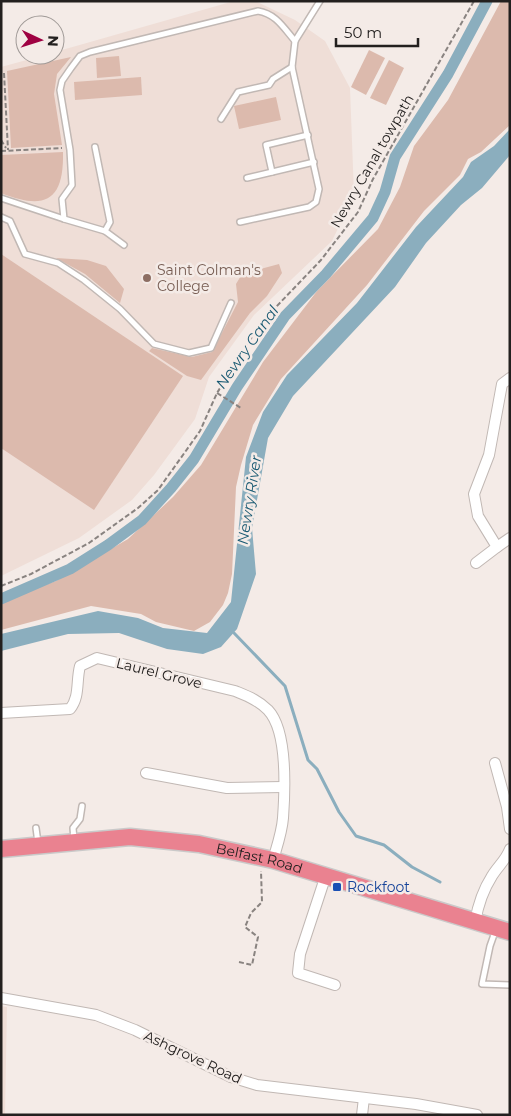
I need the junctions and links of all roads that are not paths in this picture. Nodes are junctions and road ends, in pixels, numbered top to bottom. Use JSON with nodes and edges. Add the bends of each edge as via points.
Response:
{"nodes":[{"id":1,"x":320,"y":1,"type":"edge"},
{"id":2,"x":295,"y":41,"type":"junction"},
{"id":3,"x":292,"y":67,"type":"junction"},
{"id":4,"x":220,"y":119,"type":"dead end"},
{"id":5,"x":308,"y":135,"type":"junction"},
{"id":6,"x":95,"y":147,"type":"dead end"},
{"id":7,"x":314,"y":162,"type":"junction"},
{"id":8,"x":272,"y":172,"type":"junction"},
{"id":9,"x":247,"y":178,"type":"dead end"},
{"id":10,"x":1,"y":198,"type":"edge"},
{"id":11,"x":1,"y":217,"type":"edge"},
{"id":12,"x":64,"y":219,"type":"junction"},
{"id":13,"x":240,"y":222,"type":"dead end"},
{"id":14,"x":105,"y":231,"type":"junction"},
{"id":15,"x":124,"y":245,"type":"dead end"},
{"id":16,"x":231,"y":303,"type":"dead end"},
{"id":17,"x":510,"y":378,"type":"edge"},
{"id":18,"x":510,"y":538,"type":"edge"},
{"id":19,"x":497,"y":547,"type":"junction"},
{"id":20,"x":476,"y":563,"type":"dead end"},
{"id":21,"x":1,"y":713,"type":"edge"},
{"id":22,"x":495,"y":763,"type":"dead end"},
{"id":23,"x":146,"y":773,"type":"dead end"},
{"id":24,"x":283,"y":787,"type":"junction"},
{"id":25,"x":82,"y":806,"type":"dead end"},
{"id":26,"x":36,"y":828,"type":"dead end"},
{"id":27,"x":510,"y":829,"type":"edge"},
{"id":28,"x":74,"y":841,"type":"junction"},
{"id":29,"x":38,"y":846,"type":"junction"},
{"id":30,"x":1,"y":849,"type":"edge"},
{"id":31,"x":510,"y":849,"type":"edge"},
{"id":32,"x":271,"y":859,"type":"junction"},
{"id":33,"x":326,"y":874,"type":"junction"},
{"id":34,"x":475,"y":922,"type":"junction"},
{"id":35,"x":503,"y":930,"type":"edge"},
{"id":36,"x":335,"y":985,"type":"dead end"},
{"id":37,"x":510,"y":985,"type":"edge"},
{"id":38,"x":1,"y":998,"type":"edge"},
{"id":39,"x":364,"y":1098,"type":"junction"},
{"id":40,"x":362,"y":1115,"type":"edge"},
{"id":41,"x":477,"y":1115,"type":"edge"}],
"edges":[{"from":1,"to":2,"type":"lane"},
{"from":2,"to":3,"type":"lane"},
{"from":2,"to":12,"type":"lane","via":[[277,19],[258,11],[80,56],[62,81],[61,102],[72,185],[62,199]]},
{"from":3,"to":4,"type":"lane","via":[[273,79],[270,85],[238,92]]},
{"from":3,"to":5,"type":"lane"},
{"from":5,"to":7,"type":"lane"},
{"from":5,"to":8,"type":"lane","via":[[266,145]]},
{"from":6,"to":14,"type":"lane","via":[[110,222]]},
{"from":7,"to":8,"type":"lane"},
{"from":7,"to":13,"type":"lane","via":[[319,189],[316,202],[309,207]]},
{"from":8,"to":9,"type":"lane"},
{"from":10,"to":12,"type":"lane"},
{"from":11,"to":16,"type":"lane","via":[[10,221],[25,254],[58,263],[84,280],[120,309],[154,344],[189,353],[211,348]]},
{"from":12,"to":14,"type":"lane"},
{"from":14,"to":15,"type":"lane"},
{"from":17,"to":19,"type":"street","via":[[502,384],[490,455],[474,494],[478,516]]},
{"from":18,"to":19,"type":"street"},
{"from":19,"to":20,"type":"street"},
{"from":21,"to":24,"type":"street","name":"Laurel Grove","via":[[70,709],[77,701],[80,666],[97,658],[235,691],[253,698],[269,711],[277,726],[283,749]]},
{"from":22,"to":27,"type":"street"},
{"from":23,"to":24,"type":"street","via":[[227,788]]},
{"from":24,"to":32,"type":"street","name":"Laurel Grove","via":[[283,820]]},
{"from":25,"to":28,"type":"lane","via":[[80,819],[73,828]]},
{"from":26,"to":29,"type":"lane"},
{"from":28,"to":29,"type":"highway","name":"Belfast Road"},
{"from":28,"to":32,"type":"highway","name":"Belfast Road","via":[[152,838]]},
{"from":29,"to":30,"type":"highway","name":"Belfast Road"},
{"from":31,"to":34,"type":"street","via":[[481,896]]},
{"from":32,"to":33,"type":"highway","name":"Belfast Road"},
{"from":33,"to":34,"type":"highway","name":"Belfast Road"},
{"from":33,"to":36,"type":"street","via":[[300,954],[298,973]]},
{"from":34,"to":35,"type":"highway","name":"Belfast Road"},
{"from":35,"to":37,"type":"lane","via":[[490,946],[482,984]]},
{"from":38,"to":39,"type":"street","name":"Ashgrove Road","via":[[96,1015],[231,1077],[257,1085]]},
{"from":39,"to":40,"type":"street"},
{"from":39,"to":41,"type":"street","name":"Ashgrove Road"}]}
